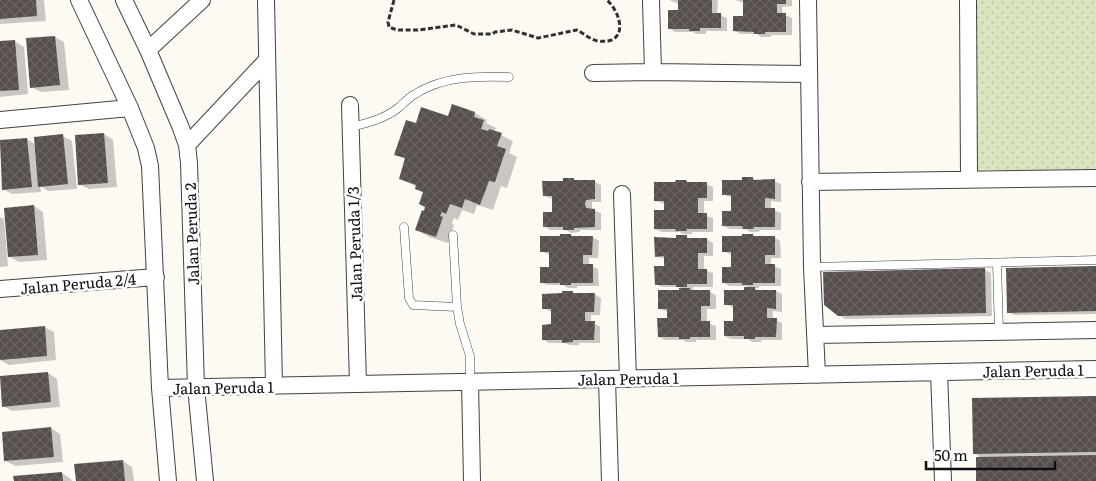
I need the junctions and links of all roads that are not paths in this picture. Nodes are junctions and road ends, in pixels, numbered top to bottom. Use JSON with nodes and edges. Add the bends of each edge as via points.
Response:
{"nodes":[{"id":1,"x":79,"y":0,"type":"edge"},
{"id":2,"x":124,"y":0,"type":"edge"},
{"id":3,"x":202,"y":0,"type":"edge"},
{"id":4,"x":266,"y":0,"type":"edge"},
{"id":5,"x":651,"y":0,"type":"edge"},
{"id":6,"x":808,"y":0,"type":"edge"},
{"id":7,"x":968,"y":0,"type":"edge"},
{"id":8,"x":148,"y":50,"type":"junction"},
{"id":9,"x":267,"y":60,"type":"junction"},
{"id":10,"x":653,"y":72,"type":"junction"},
{"id":11,"x":593,"y":73,"type":"dead end"},
{"id":12,"x":808,"y":74,"type":"junction"},
{"id":13,"x":509,"y":77,"type":"dead end"},
{"id":14,"x":350,"y":105,"type":"dead end"},
{"id":15,"x":130,"y":108,"type":"junction"},
{"id":16,"x":0,"y":120,"type":"edge"},
{"id":17,"x":350,"y":127,"type":"junction"},
{"id":18,"x":187,"y":145,"type":"junction"},
{"id":19,"x":969,"y":178,"type":"junction"},
{"id":20,"x":1096,"y":178,"type":"edge"},
{"id":21,"x":810,"y":182,"type":"junction"},
{"id":22,"x":622,"y":194,"type":"dead end"},
{"id":23,"x":404,"y":226,"type":"dead end"},
{"id":24,"x":453,"y":236,"type":"dead end"},
{"id":25,"x":1096,"y":260,"type":"edge"},
{"id":26,"x":998,"y":263,"type":"junction"},
{"id":27,"x":812,"y":267,"type":"junction"},
{"id":28,"x":156,"y":277,"type":"junction"},
{"id":29,"x":0,"y":289,"type":"edge"},
{"id":30,"x":457,"y":307,"type":"junction"},
{"id":31,"x":1096,"y":330,"type":"edge"},
{"id":32,"x":999,"y":331,"type":"junction"},
{"id":33,"x":815,"y":335,"type":"junction"},
{"id":34,"x":1096,"y":369,"type":"edge"},
{"id":35,"x":940,"y":372,"type":"junction"},
{"id":36,"x":816,"y":374,"type":"junction"},
{"id":37,"x":607,"y":379,"type":"junction"},
{"id":38,"x":628,"y":379,"type":"junction"},
{"id":39,"x":470,"y":382,"type":"junction"},
{"id":40,"x":358,"y":384,"type":"junction"},
{"id":41,"x":274,"y":386,"type":"junction"},
{"id":42,"x":196,"y":387,"type":"junction"},
{"id":43,"x":160,"y":388,"type":"junction"},
{"id":44,"x":168,"y":481,"type":"edge"},
{"id":45,"x":205,"y":481,"type":"edge"},
{"id":46,"x":472,"y":481,"type":"edge"},
{"id":47,"x":610,"y":481,"type":"edge"},
{"id":48,"x":943,"y":481,"type":"edge"}],
"edges":[{"from":1,"to":15,"type":"street"},
{"from":2,"to":8,"type":"street","name":"Jalan Peruda 2"},
{"from":3,"to":8,"type":"street"},
{"from":4,"to":9,"type":"street"},
{"from":5,"to":10,"type":"street"},
{"from":6,"to":12,"type":"street"},
{"from":7,"to":19,"type":"street"},
{"from":8,"to":18,"type":"street","name":"Jalan Peruda 2"},
{"from":9,"to":18,"type":"street"},
{"from":9,"to":41,"type":"street"},
{"from":10,"to":11,"type":"street"},
{"from":10,"to":12,"type":"street"},
{"from":12,"to":21,"type":"street"},
{"from":13,"to":17,"type":"lane","via":[[454,78],[414,94],[387,116]]},
{"from":14,"to":17,"type":"street","name":"Jalan Peruda 1/3"},
{"from":15,"to":16,"type":"street"},
{"from":15,"to":28,"type":"street","via":[[150,166]]},
{"from":17,"to":40,"type":"street","name":"Jalan Peruda 1/3"},
{"from":18,"to":42,"type":"street","name":"Jalan Peruda 2"},
{"from":19,"to":20,"type":"street"},
{"from":19,"to":21,"type":"street"},
{"from":21,"to":27,"type":"street"},
{"from":22,"to":38,"type":"street"},
{"from":23,"to":30,"type":"lane","via":[[409,298],[413,306]]},
{"from":24,"to":30,"type":"lane"},
{"from":25,"to":26,"type":"lane"},
{"from":26,"to":27,"type":"lane"},
{"from":26,"to":32,"type":"lane"},
{"from":27,"to":33,"type":"street"},
{"from":28,"to":29,"type":"street","name":"Jalan Peruda 2/4"},
{"from":28,"to":43,"type":"street"},
{"from":30,"to":39,"type":"lane","via":[[470,356]]},
{"from":31,"to":32,"type":"street"},
{"from":32,"to":33,"type":"street"},
{"from":33,"to":36,"type":"street"},
{"from":34,"to":35,"type":"street","name":"Jalan Peruda 1"},
{"from":35,"to":36,"type":"street","name":"Jalan Peruda 1"},
{"from":35,"to":48,"type":"street"},
{"from":36,"to":38,"type":"street","name":"Jalan Peruda 1"},
{"from":37,"to":38,"type":"street","name":"Jalan Peruda 1"},
{"from":37,"to":39,"type":"street","name":"Jalan Peruda 1"},
{"from":37,"to":47,"type":"street"},
{"from":39,"to":40,"type":"street","name":"Jalan Peruda 1"},
{"from":39,"to":46,"type":"street"},
{"from":40,"to":41,"type":"street","name":"Jalan Peruda 1"},
{"from":41,"to":42,"type":"street","name":"Jalan Peruda 1"},
{"from":42,"to":43,"type":"street","name":"Jalan Peruda 1"},
{"from":42,"to":45,"type":"street","name":"Jalan Peruda 2"},
{"from":43,"to":44,"type":"street"}]}
